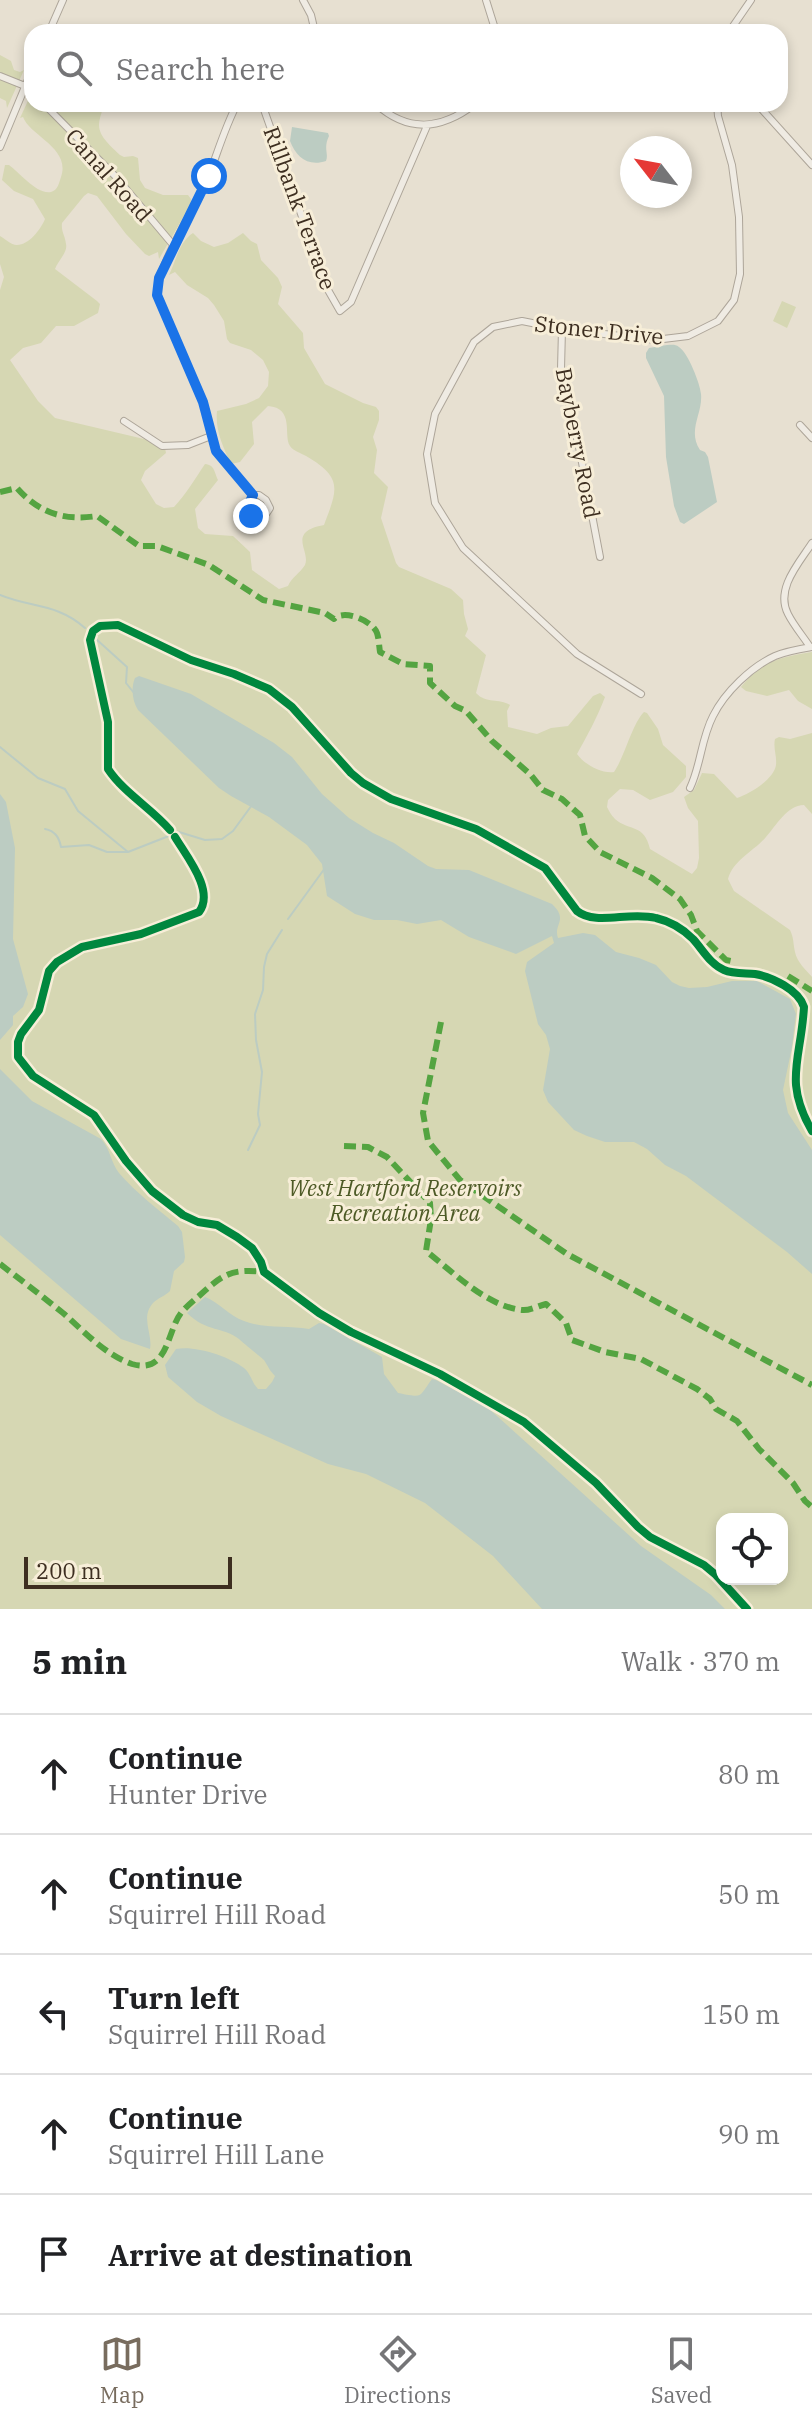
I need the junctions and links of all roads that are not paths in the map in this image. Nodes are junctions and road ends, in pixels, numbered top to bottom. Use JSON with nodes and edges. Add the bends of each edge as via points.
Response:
{"nodes":[{"id":1,"x":63,"y":0,"type":"edge"},
{"id":2,"x":303,"y":0,"type":"edge"},
{"id":3,"x":486,"y":0,"type":"edge"},
{"id":4,"x":751,"y":0,"type":"edge"},
{"id":5,"x":52,"y":24,"type":"edge"},
{"id":6,"x":313,"y":24,"type":"edge"},
{"id":7,"x":494,"y":24,"type":"edge"},
{"id":8,"x":734,"y":24,"type":"edge"},
{"id":9,"x":0,"y":76,"type":"edge"},
{"id":10,"x":24,"y":86,"type":"edge"},
{"id":11,"x":24,"y":88,"type":"edge"},
{"id":12,"x":52,"y":112,"type":"edge"},
{"id":13,"x":233,"y":112,"type":"edge"},
{"id":14,"x":265,"y":112,"type":"edge"},
{"id":15,"x":386,"y":112,"type":"edge"},
{"id":16,"x":463,"y":112,"type":"edge"},
{"id":17,"x":718,"y":112,"type":"edge"},
{"id":18,"x":764,"y":112,"type":"edge"},
{"id":19,"x":427,"y":126,"type":"junction"},
{"id":20,"x":0,"y":147,"type":"edge"},
{"id":21,"x":812,"y":165,"type":"edge"},
{"id":22,"x":174,"y":246,"type":"junction"},
{"id":23,"x":562,"y":329,"type":"junction"},
{"id":24,"x":124,"y":421,"type":"dead end"},
{"id":25,"x":800,"y":425,"type":"dead end"},
{"id":26,"x":211,"y":436,"type":"junction"},
{"id":27,"x":812,"y":438,"type":"edge"},
{"id":28,"x":253,"y":495,"type":"dead end"},
{"id":29,"x":812,"y":543,"type":"edge"},
{"id":30,"x":600,"y":557,"type":"dead end"},
{"id":31,"x":811,"y":647,"type":"edge"},
{"id":32,"x":641,"y":694,"type":"dead end"},
{"id":33,"x":690,"y":788,"type":"dead end"}],
"edges":[{"from":1,"to":5,"type":"street"},
{"from":2,"to":6,"type":"street"},
{"from":3,"to":7,"type":"street"},
{"from":4,"to":8,"type":"street"},
{"from":9,"to":10,"type":"street"},
{"from":11,"to":20,"type":"street"},
{"from":12,"to":22,"type":"street","name":"Canal Road"},
{"from":13,"to":22,"type":"street"},
{"from":14,"to":19,"type":"street","name":"Rillbank Terrace","via":[[340,311],[351,302]]},
{"from":15,"to":19,"type":"street","via":[[405,123]]},
{"from":16,"to":19,"type":"street"},
{"from":17,"to":23,"type":"street","name":"Stoner Drive","via":[[739,217],[740,274],[734,300],[718,321],[688,336],[655,340]]},
{"from":18,"to":21,"type":"street"},
{"from":22,"to":26,"type":"street","via":[[157,295],[203,402]]},
{"from":23,"to":30,"type":"street","name":"Bayberry Road","via":[[561,369]]},
{"from":23,"to":32,"type":"street","name":"Stoner Drive","via":[[522,321],[493,327],[474,342],[435,414],[427,454],[435,503],[463,548],[577,654]]},
{"from":24,"to":26,"type":"street","via":[[162,446],[188,445]]},
{"from":25,"to":27,"type":"street"},
{"from":26,"to":28,"type":"street","via":[[223,461]]},
{"from":29,"to":31,"type":"street","via":[[784,596],[786,611]]},
{"from":31,"to":33,"type":"street","via":[[759,665],[728,694],[712,716]]}]}
